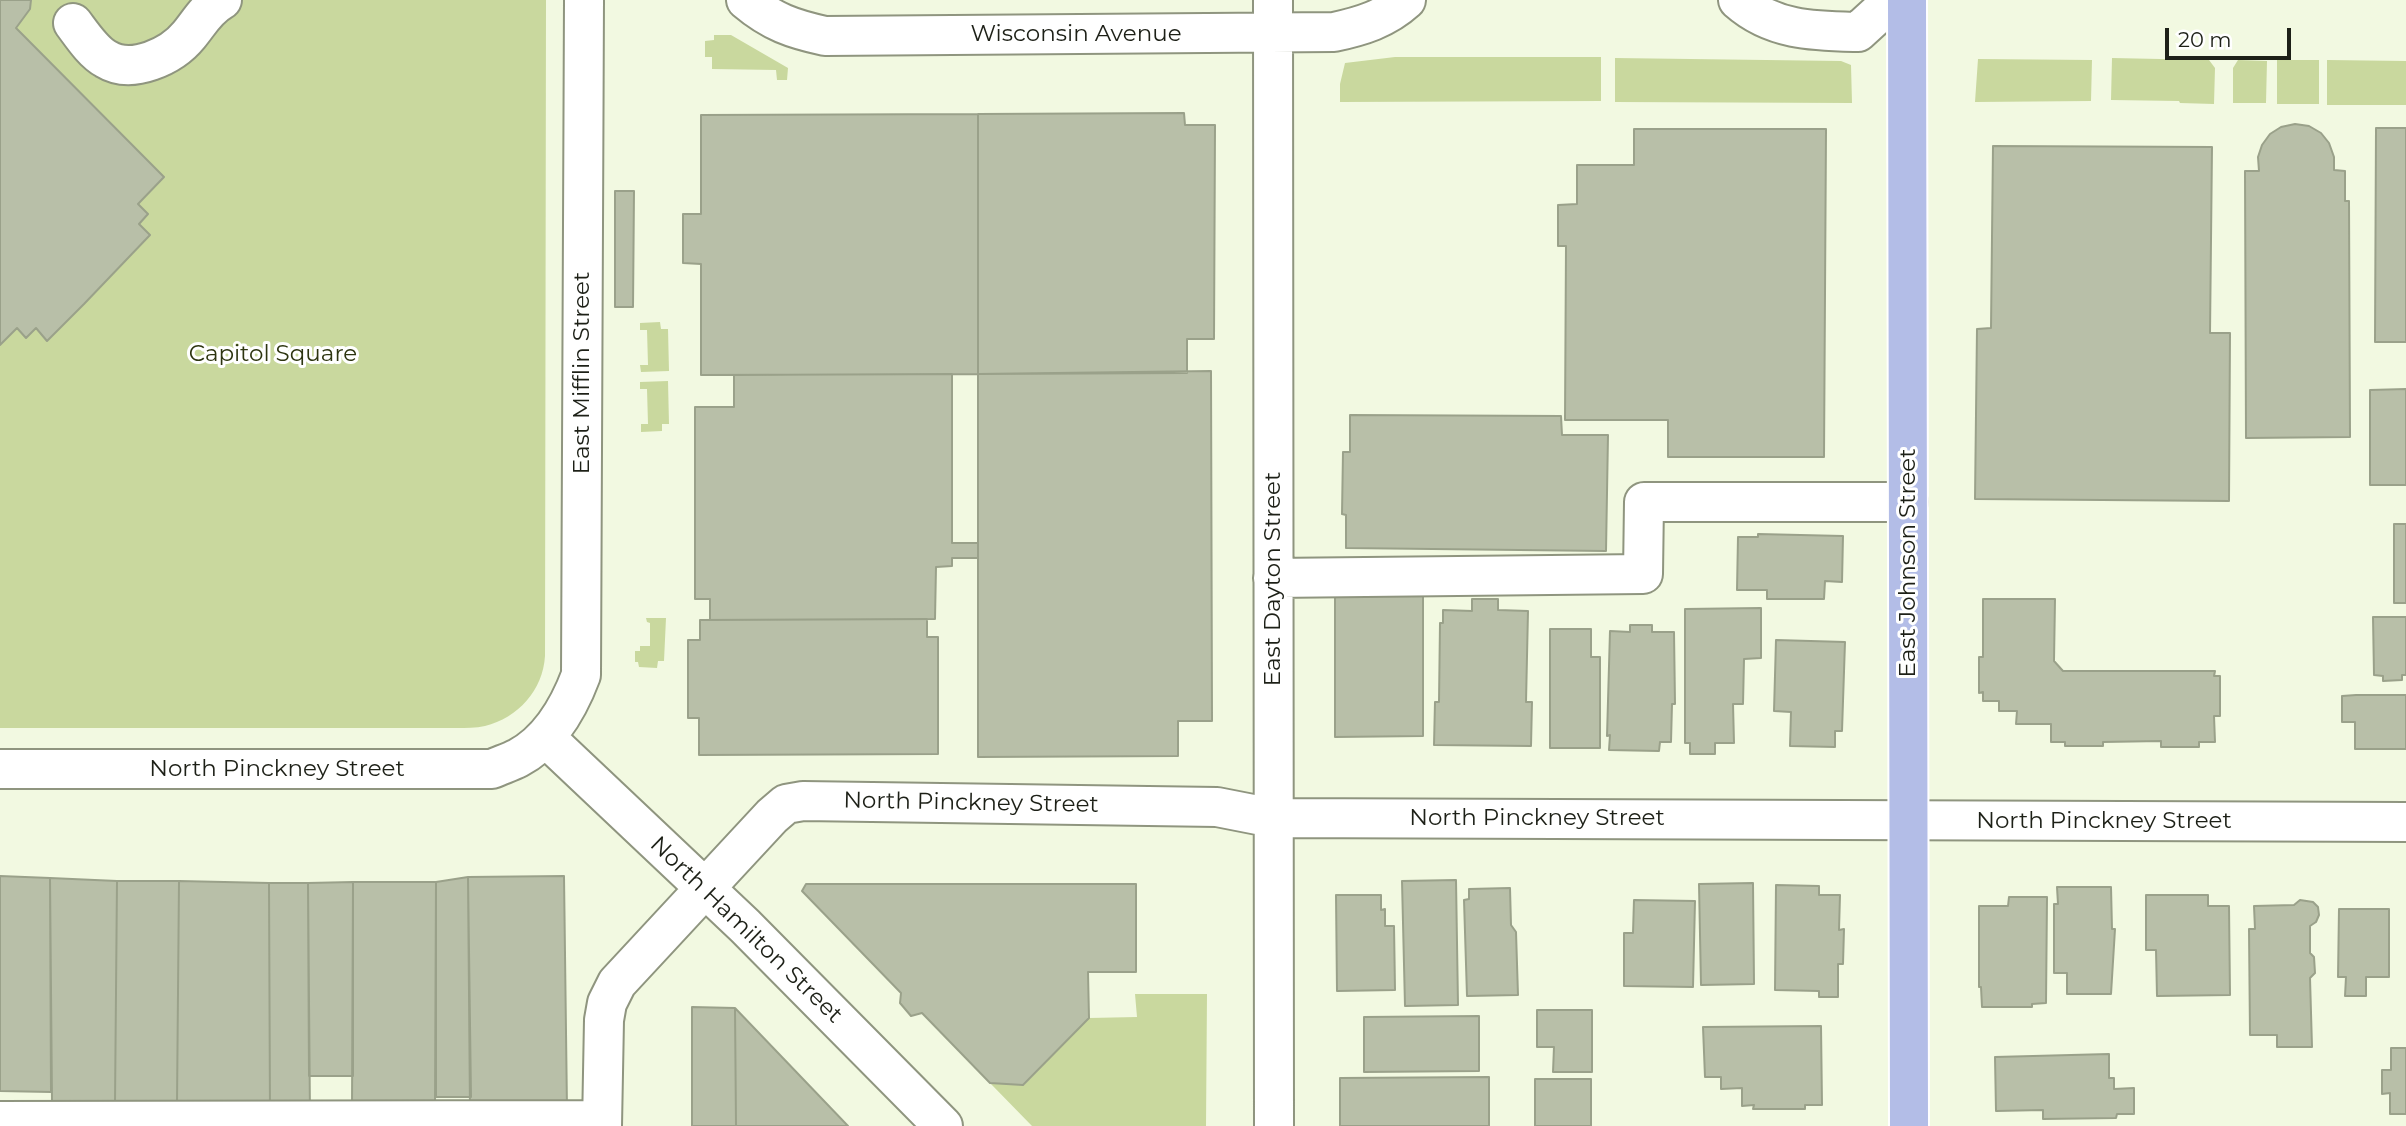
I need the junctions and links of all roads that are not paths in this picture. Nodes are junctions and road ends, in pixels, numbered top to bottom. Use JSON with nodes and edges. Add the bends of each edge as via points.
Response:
{"nodes":[{"id":1,"x":222,"y":0,"type":"edge"},
{"id":2,"x":584,"y":0,"type":"edge"},
{"id":3,"x":746,"y":0,"type":"edge"},
{"id":4,"x":1406,"y":0,"type":"edge"},
{"id":5,"x":1738,"y":0,"type":"edge"},
{"id":6,"x":1893,"y":0,"type":"edge"},
{"id":7,"x":1907,"y":0,"type":"edge"},
{"id":8,"x":1274,"y":16,"type":"edge"},
{"id":9,"x":73,"y":23,"type":"dead end"},
{"id":10,"x":1908,"y":502,"type":"junction"},
{"id":11,"x":1273,"y":578,"type":"junction"},
{"id":12,"x":545,"y":737,"type":"junction"},
{"id":13,"x":0,"y":769,"type":"edge"},
{"id":14,"x":1273,"y":818,"type":"junction"},
{"id":15,"x":1908,"y":820,"type":"junction"},
{"id":16,"x":2406,"y":822,"type":"edge"},
{"id":17,"x":705,"y":888,"type":"junction"},
{"id":18,"x":0,"y":1121,"type":"edge"},
{"id":19,"x":602,"y":1123,"type":"edge"},
{"id":20,"x":943,"y":1126,"type":"edge"},
{"id":21,"x":1274,"y":1126,"type":"edge"},
{"id":22,"x":1909,"y":1126,"type":"edge"}],
"edges":[{"from":1,"to":9,"type":"street","via":[[170,51],[133,64],[106,60]]},
{"from":2,"to":12,"type":"street","name":"East Mifflin Street","via":[[581,675],[562,715]]},
{"from":3,"to":8,"type":"street","name":"Wisconsin Avenue","via":[[765,16],[825,36]]},
{"from":4,"to":8,"type":"street","name":"Wisconsin Avenue","via":[[1392,13],[1363,26],[1334,32]]},
{"from":5,"to":6,"type":"street","via":[[1782,26],[1858,32]]},
{"from":7,"to":10,"type":"main road","name":"East Johnson Street"},
{"from":8,"to":11,"type":"street","name":"East Dayton Street"},
{"from":10,"to":11,"type":"street","via":[[1644,502],[1643,574]]},
{"from":10,"to":15,"type":"main road","name":"East Johnson Street"},
{"from":11,"to":14,"type":"street","name":"East Dayton Street"},
{"from":12,"to":13,"type":"street","name":"North Pinckney Street","via":[[520,757],[492,769]]},
{"from":12,"to":17,"type":"street","name":"North Hamilton Street"},
{"from":14,"to":15,"type":"street","name":"North Pinckney Street"},
{"from":14,"to":17,"type":"street","name":"North Pinckney Street","via":[[1217,807],[803,801],[780,809]]},
{"from":14,"to":21,"type":"street","name":"East Dayton Street"},
{"from":15,"to":16,"type":"street","name":"North Pinckney Street"},
{"from":15,"to":22,"type":"main road","name":"East Johnson Street"},
{"from":17,"to":19,"type":"street","via":[[624,975],[607,1003]]},
{"from":17,"to":20,"type":"street","name":"North Hamilton Street"},
{"from":18,"to":19,"type":"street"}]}
